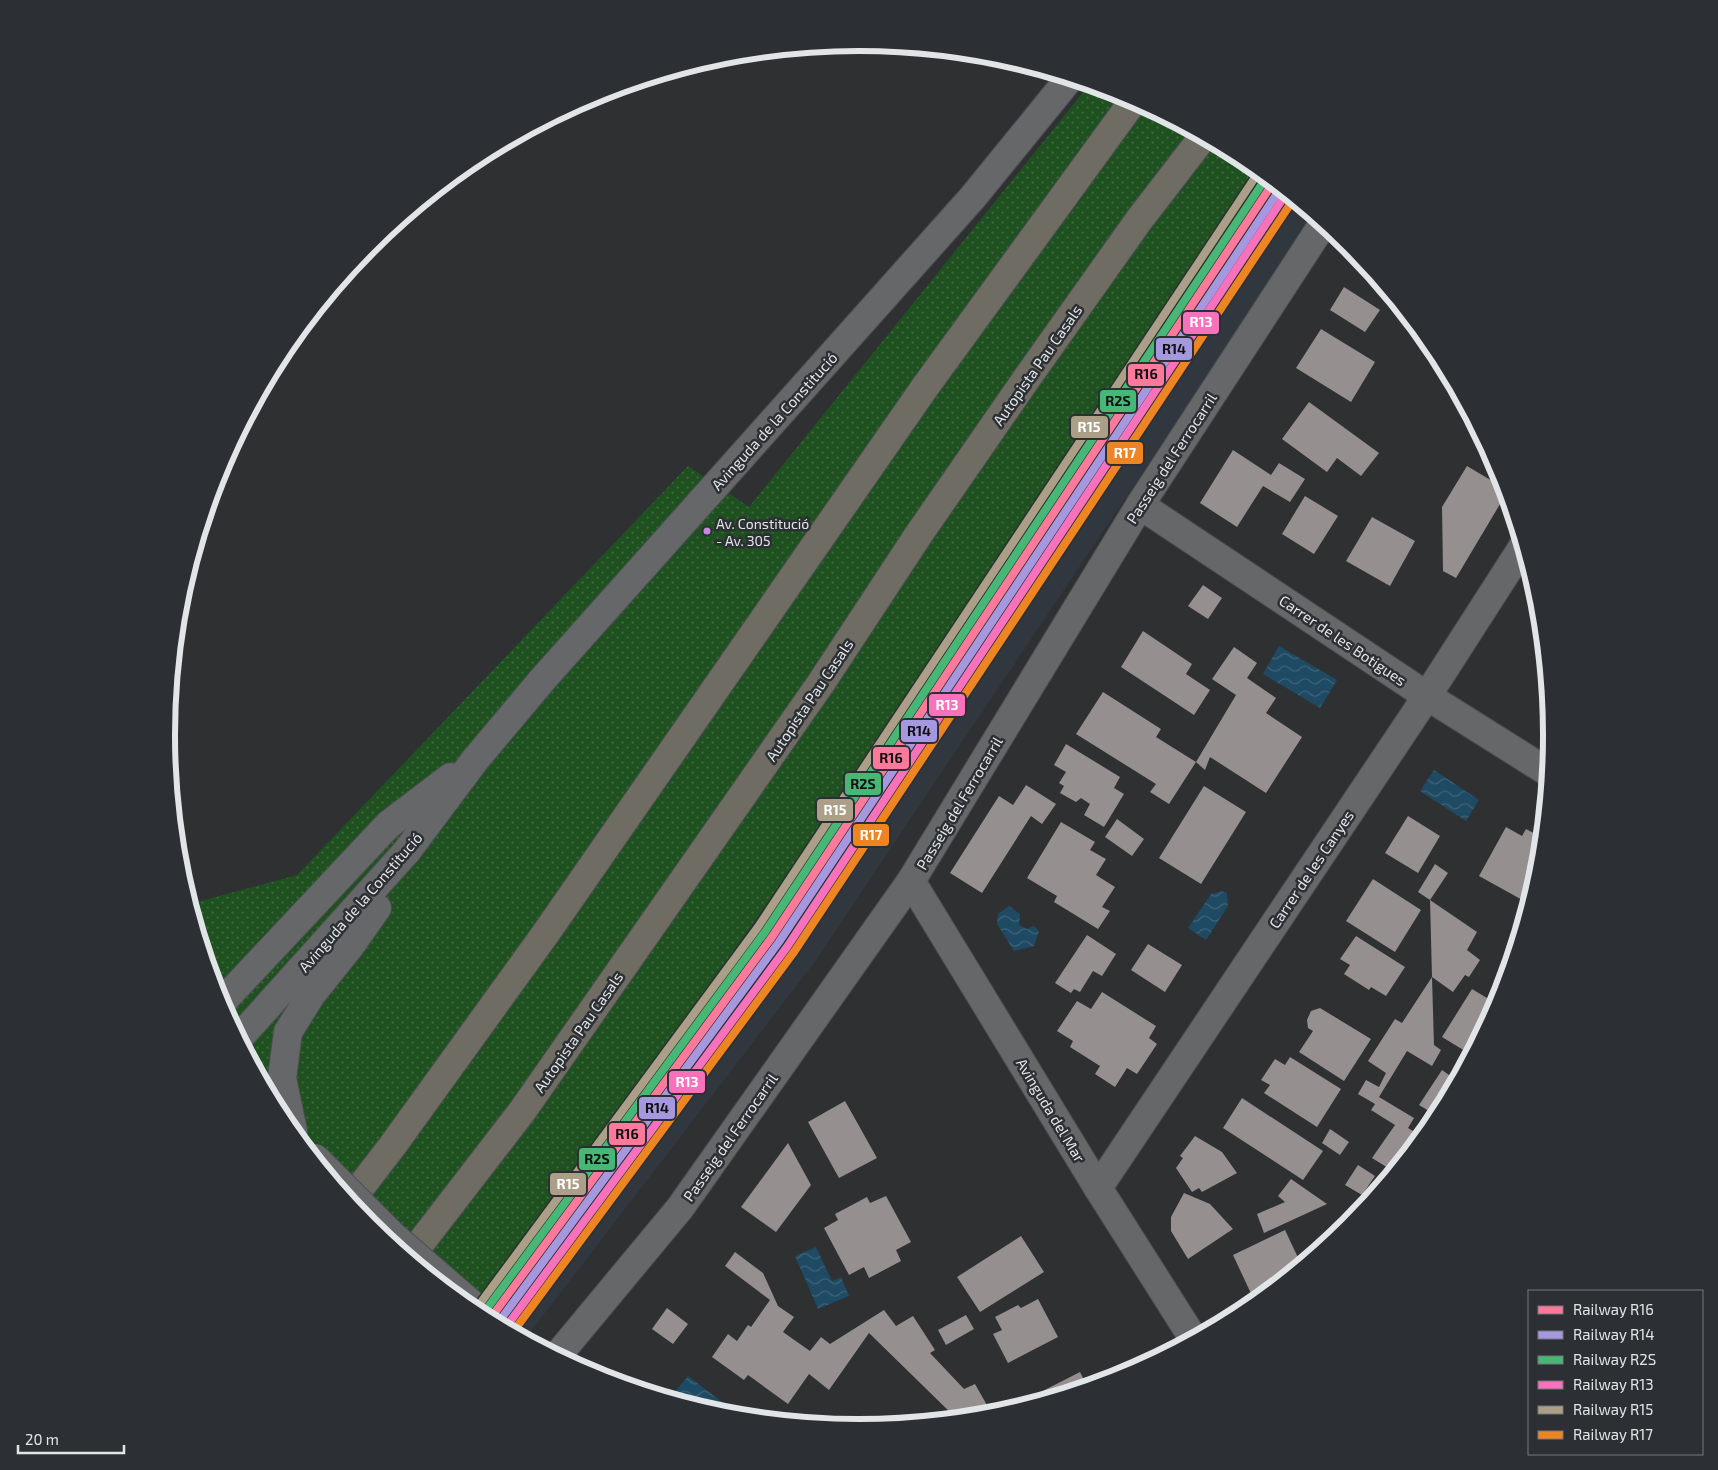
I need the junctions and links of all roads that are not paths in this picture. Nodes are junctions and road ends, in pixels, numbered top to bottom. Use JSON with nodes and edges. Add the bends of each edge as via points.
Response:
{"nodes":[{"id":1,"x":1065,"y":84,"type":"edge"},
{"id":2,"x":1129,"y":107,"type":"edge"},
{"id":3,"x":1198,"y":142,"type":"edge"},
{"id":4,"x":1319,"y":230,"type":"edge"},
{"id":5,"x":1140,"y":505,"type":"junction"},
{"id":6,"x":1518,"y":554,"type":"edge"},
{"id":7,"x":1427,"y":696,"type":"junction"},
{"id":8,"x":474,"y":760,"type":"junction"},
{"id":9,"x":1542,"y":768,"type":"edge"},
{"id":10,"x":407,"y":851,"type":"junction"},
{"id":11,"x":911,"y":882,"type":"junction"},
{"id":12,"x":227,"y":997,"type":"edge"},
{"id":13,"x":244,"y":1033,"type":"edge"},
{"id":14,"x":290,"y":1114,"type":"edge"},
{"id":15,"x":1098,"y":1188,"type":"junction"},
{"id":16,"x":354,"y":1195,"type":"edge"},
{"id":17,"x":413,"y":1253,"type":"edge"},
{"id":18,"x":1190,"y":1333,"type":"edge"},
{"id":19,"x":562,"y":1351,"type":"edge"}],
"edges":[{"from":1,"to":8,"type":"street","name":"Avinguda de la Constitució","via":[[973,197]]},
{"from":2,"to":16,"type":"highway","via":[[924,387],[546,933],[393,1146]]},
{"from":3,"to":17,"type":"highway","name":"Autopista Pau Casals","via":[[1027,378],[799,715],[523,1110]]},
{"from":4,"to":5,"type":"street","name":"Passeig del Ferrocarril"},
{"from":5,"to":7,"type":"street","name":"Carrer de les Botigues"},
{"from":5,"to":11,"type":"street","name":"Passeig del Ferrocarril"},
{"from":6,"to":7,"type":"street","name":"Carrer de les Canyes"},
{"from":7,"to":9,"type":"street","name":"Carrer de les Botigues"},
{"from":7,"to":15,"type":"street","name":"Carrer de les Canyes"},
{"from":8,"to":10,"type":"street","name":"Avinguda de la Constitució"},
{"from":8,"to":12,"type":"street","name":"Avinguda de la Constitució","via":[[388,825]]},
{"from":10,"to":13,"type":"street","name":"Avinguda de la Constitució"},
{"from":10,"to":14,"type":"street","via":[[384,897],[311,995],[288,1032],[282,1078]]},
{"from":11,"to":15,"type":"street","name":"Avinguda del Mar"},
{"from":11,"to":19,"type":"street","name":"Passeig del Ferrocarril","via":[[680,1208]]},
{"from":15,"to":18,"type":"street","name":"Avinguda del Mar"}]}
